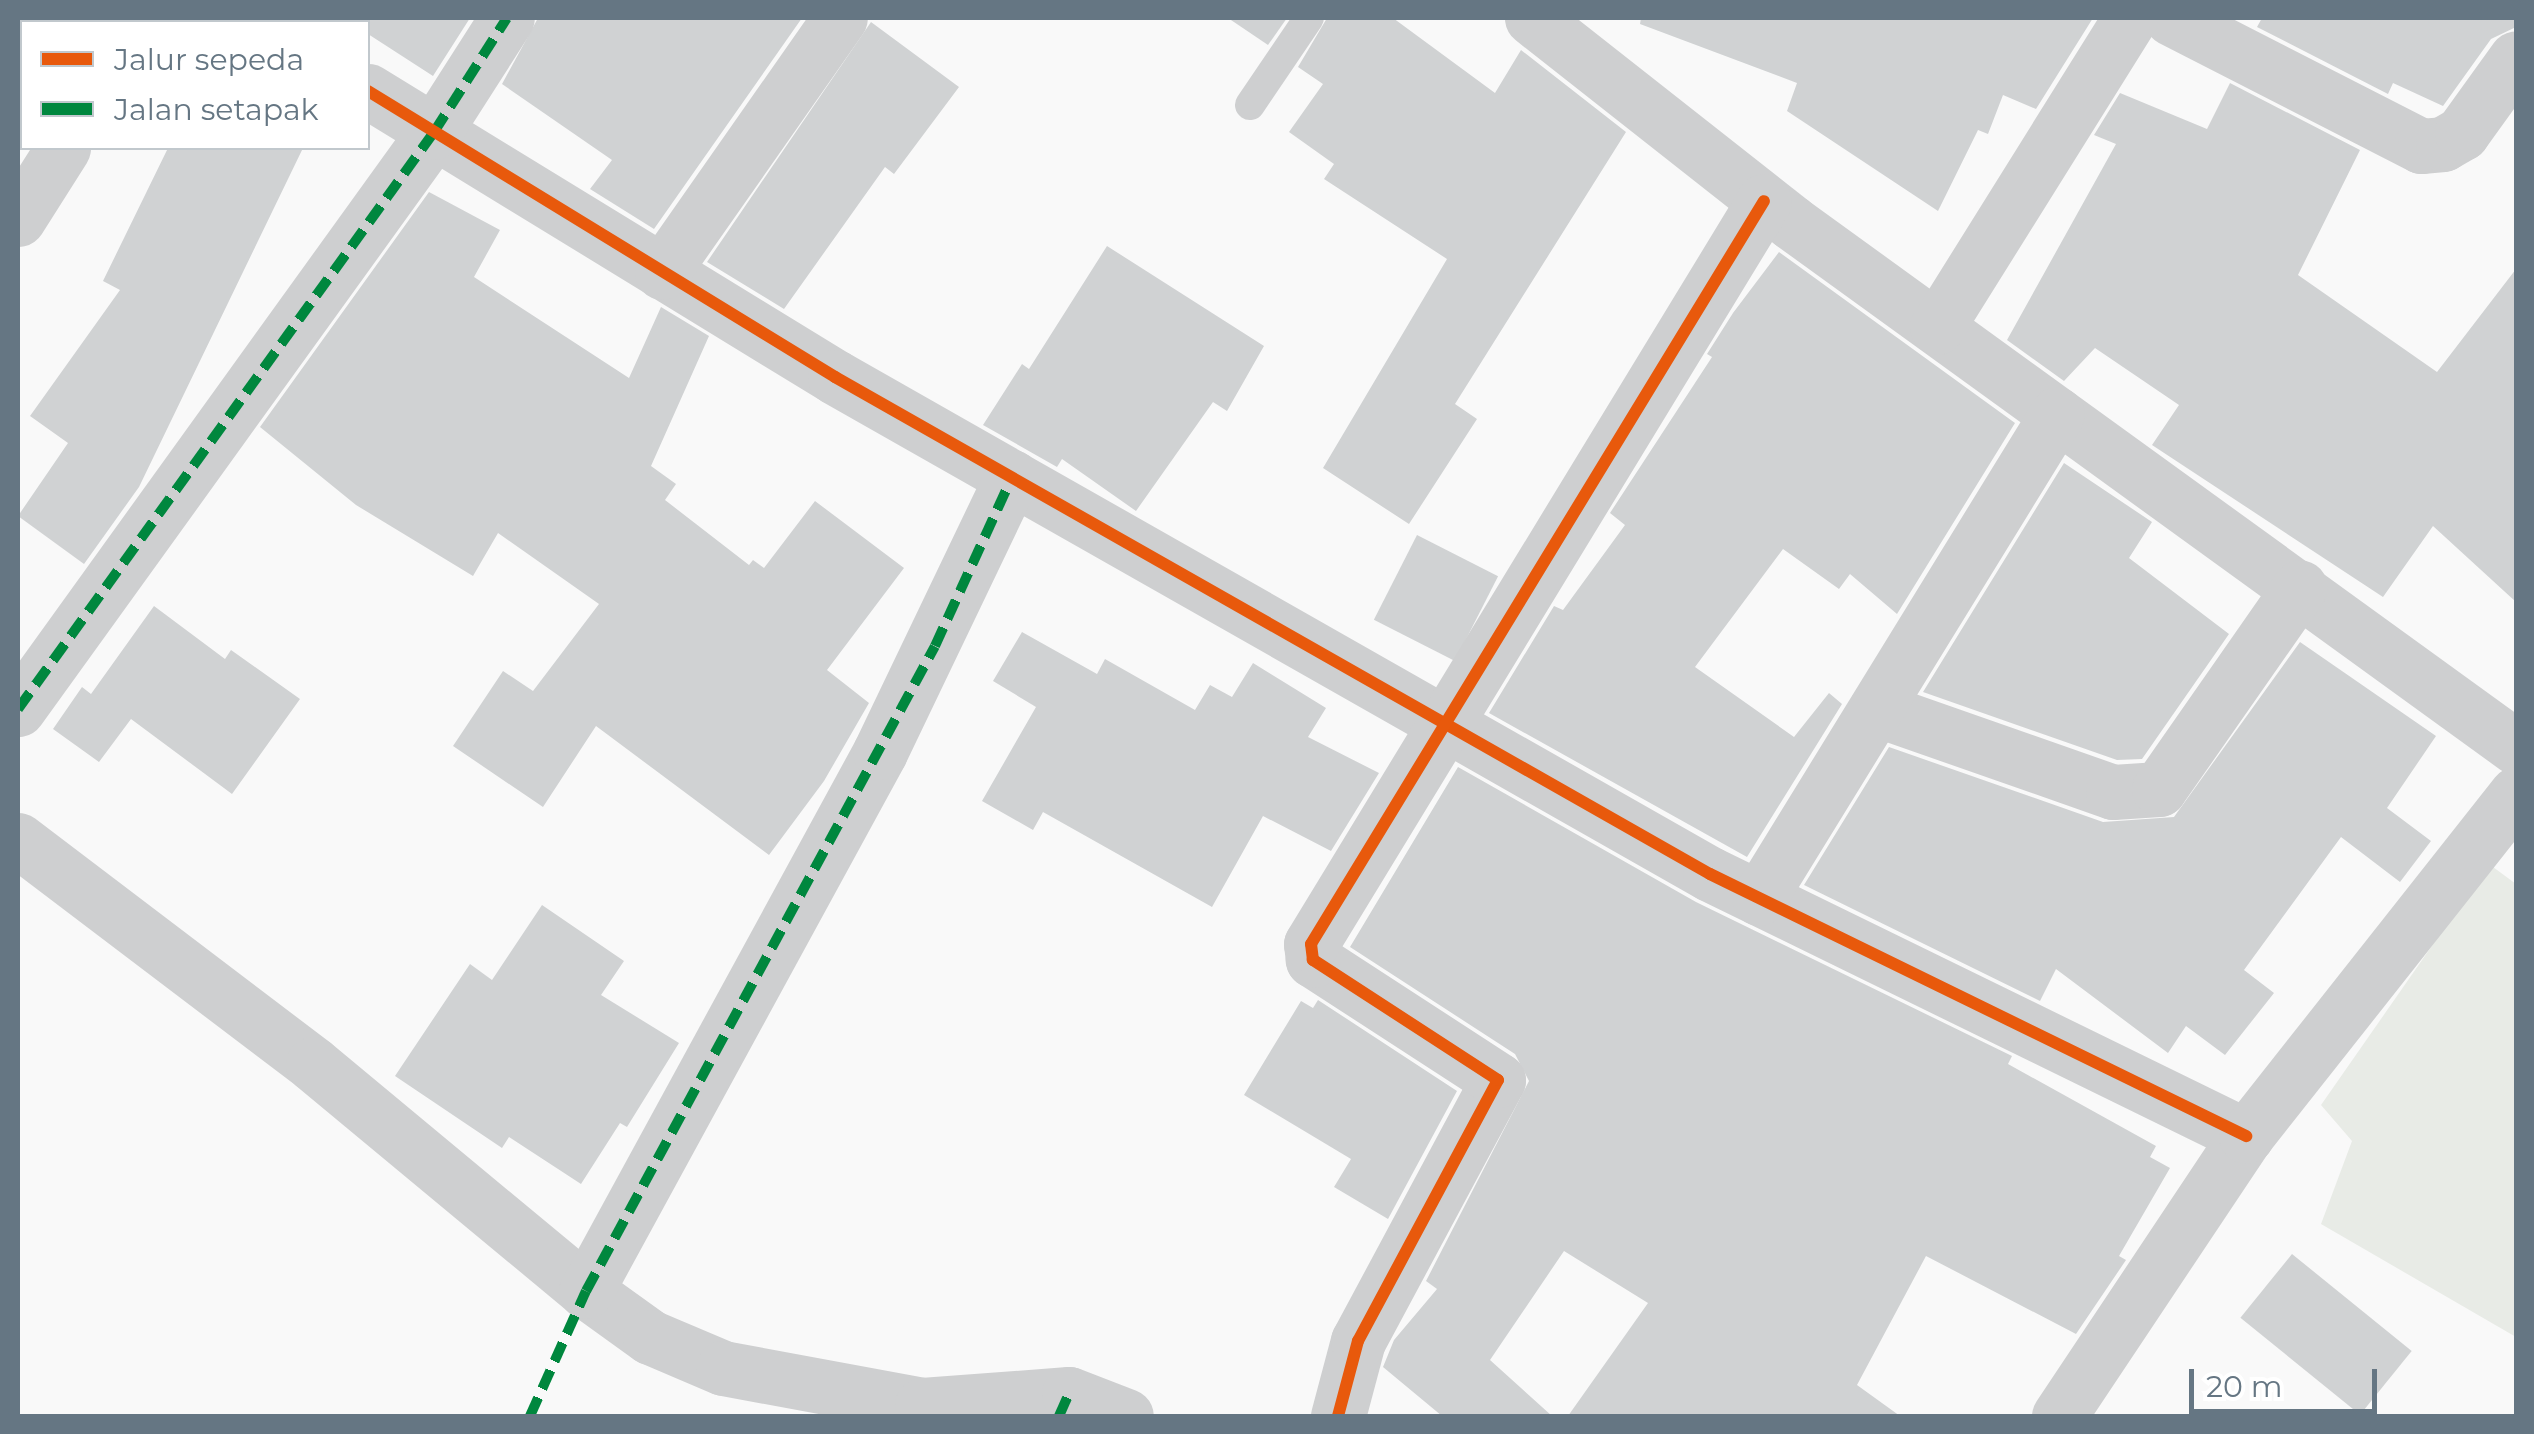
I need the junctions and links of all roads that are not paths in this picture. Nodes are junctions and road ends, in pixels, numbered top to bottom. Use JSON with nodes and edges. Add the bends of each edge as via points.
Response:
{"nodes":[{"id":1,"x":507,"y":18,"type":"edge"},
{"id":2,"x":840,"y":18,"type":"edge"},
{"id":3,"x":1310,"y":18,"type":"edge"},
{"id":4,"x":1532,"y":18,"type":"edge"},
{"id":5,"x":2130,"y":18,"type":"edge"},
{"id":6,"x":2171,"y":18,"type":"edge"},
{"id":7,"x":2516,"y":58,"type":"edge"},
{"id":8,"x":370,"y":92,"type":"edge"},
{"id":9,"x":1250,"y":105,"type":"dead end"},
{"id":10,"x":434,"y":132,"type":"junction"},
{"id":11,"x":63,"y":150,"type":"edge"},
{"id":12,"x":1764,"y":202,"type":"junction"},
{"id":13,"x":18,"y":219,"type":"edge"},
{"id":14,"x":662,"y":272,"type":"junction"},
{"id":15,"x":1937,"y":327,"type":"junction"},
{"id":16,"x":2058,"y":414,"type":"junction"},
{"id":17,"x":1012,"y":477,"type":"junction"},
{"id":18,"x":2300,"y":587,"type":"junction"},
{"id":19,"x":18,"y":709,"type":"edge"},
{"id":20,"x":1876,"y":709,"type":"junction"},
{"id":21,"x":1447,"y":724,"type":"junction"},
{"id":22,"x":2516,"y":747,"type":"edge"},
{"id":23,"x":2507,"y":822,"type":"edge"},
{"id":24,"x":18,"y":840,"type":"edge"},
{"id":25,"x":1760,"y":898,"type":"junction"},
{"id":26,"x":2246,"y":1136,"type":"junction"},
{"id":27,"x":586,"y":1291,"type":"junction"},
{"id":28,"x":1126,"y":1416,"type":"edge"},
{"id":29,"x":1338,"y":1416,"type":"edge"},
{"id":30,"x":2059,"y":1416,"type":"edge"}],
"edges":[{"from":1,"to":10,"type":"street"},
{"from":2,"to":14,"type":"street"},
{"from":3,"to":9,"type":"lane"},
{"from":4,"to":12,"type":"street"},
{"from":5,"to":15,"type":"street"},
{"from":6,"to":7,"type":"street","via":[[2421,146],[2444,144],[2462,133]]},
{"from":8,"to":10,"type":"street"},
{"from":10,"to":14,"type":"street"},
{"from":10,"to":19,"type":"street"},
{"from":11,"to":13,"type":"street"},
{"from":12,"to":15,"type":"street"},
{"from":12,"to":21,"type":"street"},
{"from":14,"to":17,"type":"street"},
{"from":15,"to":16,"type":"street"},
{"from":16,"to":18,"type":"street"},
{"from":16,"to":20,"type":"street"},
{"from":17,"to":21,"type":"street"},
{"from":17,"to":27,"type":"street","via":[[880,752]]},
{"from":18,"to":20,"type":"street","via":[[2181,765],[2148,792],[2114,792]]},
{"from":18,"to":22,"type":"street"},
{"from":20,"to":25,"type":"street"},
{"from":21,"to":25,"type":"street"},
{"from":21,"to":29,"type":"street","via":[[1309,953],[1498,1080],[1358,1340]]},
{"from":23,"to":26,"type":"street"},
{"from":24,"to":27,"type":"street","via":[[313,1064]]},
{"from":25,"to":26,"type":"street"},
{"from":26,"to":30,"type":"street"},
{"from":27,"to":28,"type":"street","via":[[650,1337],[723,1368],[922,1405],[1069,1394]]}]}
